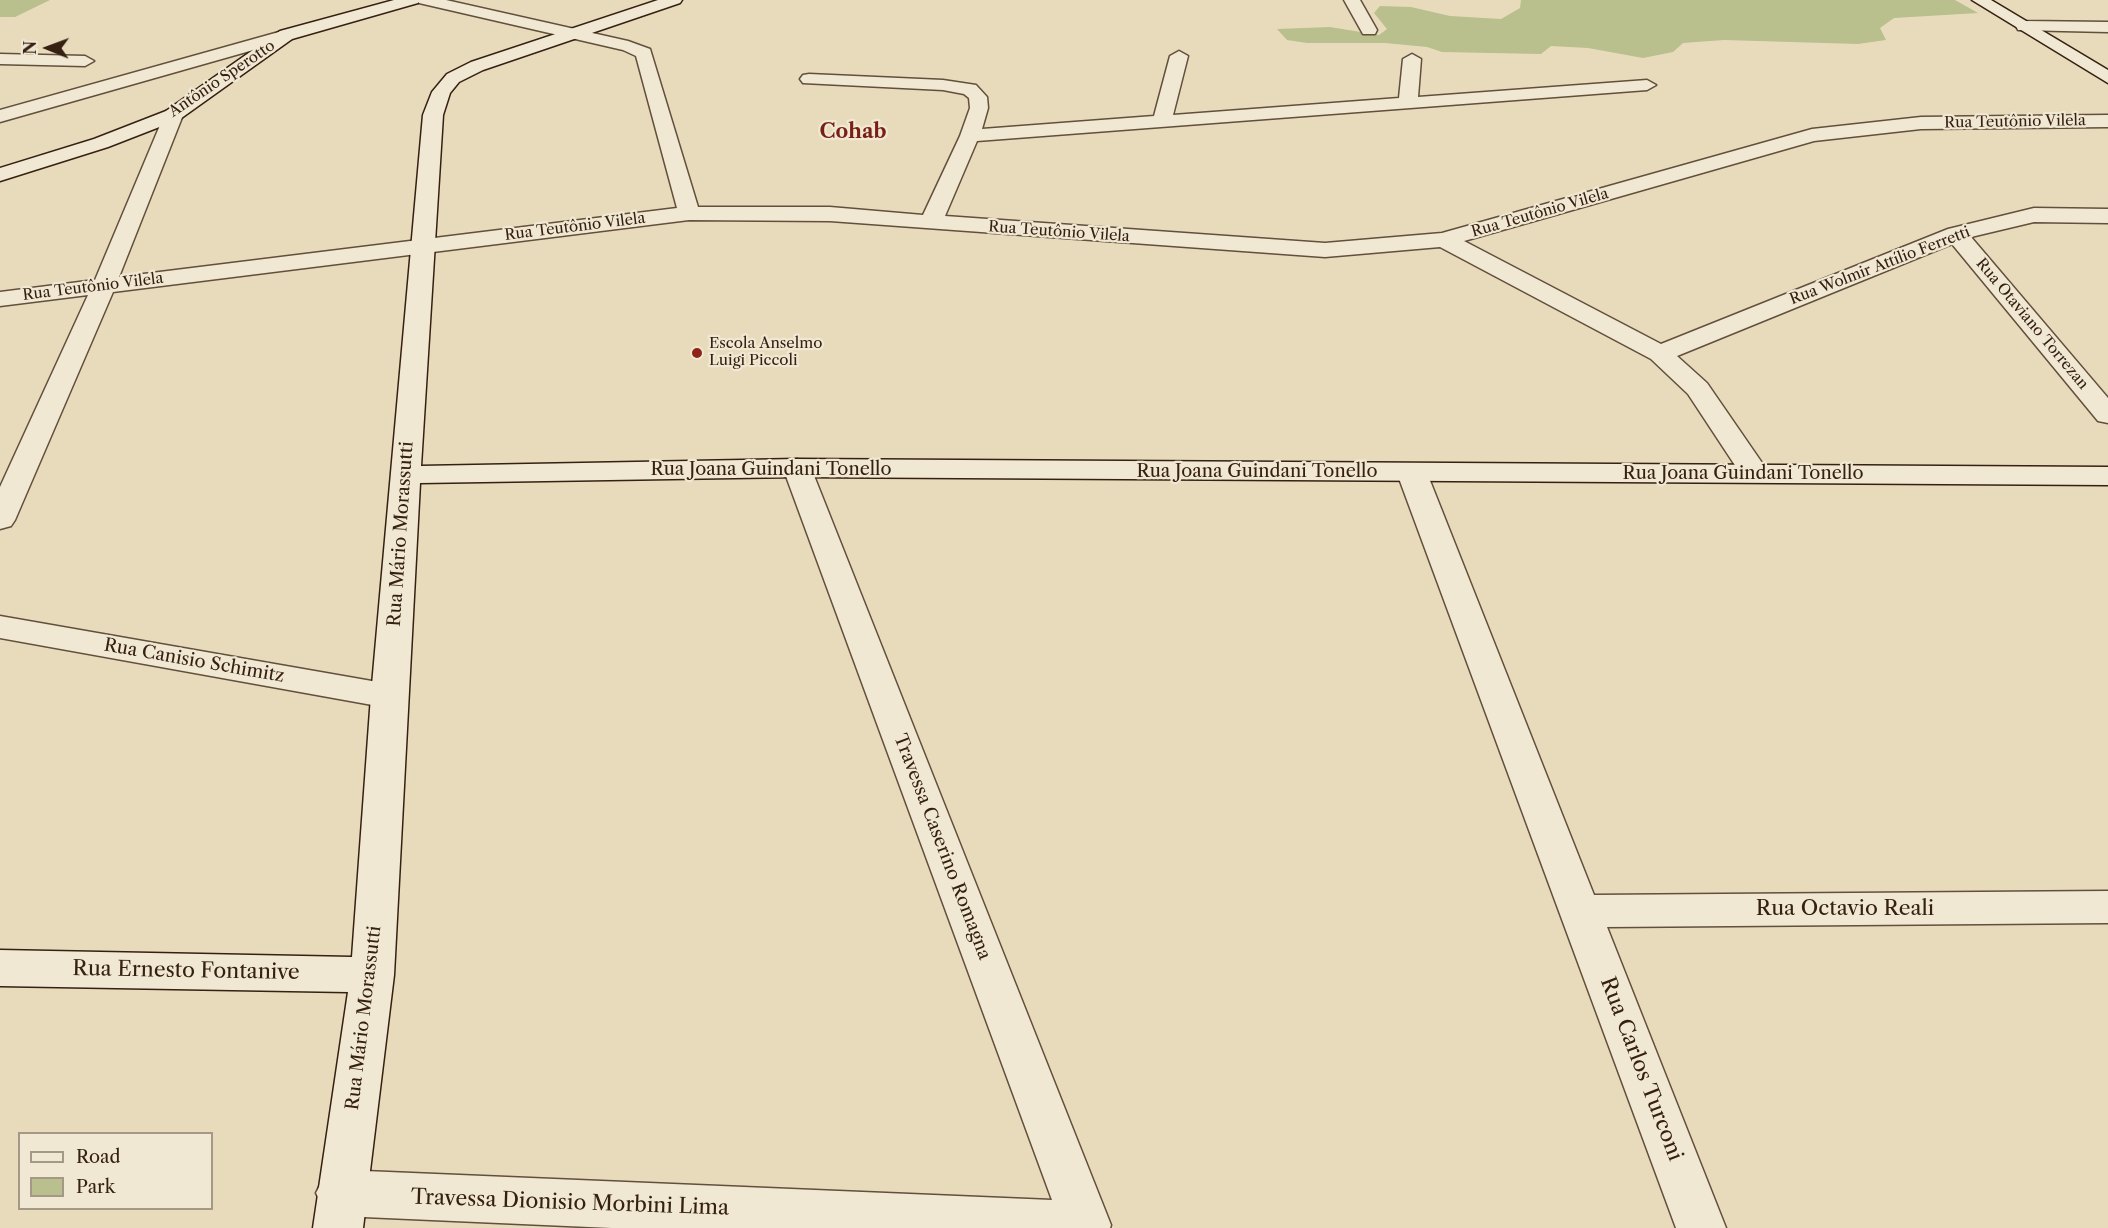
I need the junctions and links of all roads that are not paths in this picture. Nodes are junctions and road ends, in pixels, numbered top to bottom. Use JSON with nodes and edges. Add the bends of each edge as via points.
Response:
{"nodes":[{"id":1,"x":412,"y":0,"type":"edge"},
{"id":2,"x":425,"y":0,"type":"edge"},
{"id":3,"x":674,"y":0,"type":"edge"},
{"id":4,"x":1352,"y":0,"type":"edge"},
{"id":5,"x":1980,"y":0,"type":"edge"},
{"id":6,"x":2024,"y":26,"type":"junction"},
{"id":7,"x":2108,"y":27,"type":"edge"},
{"id":8,"x":1369,"y":30,"type":"dead end"},
{"id":9,"x":574,"y":34,"type":"junction"},
{"id":10,"x":286,"y":35,"type":"junction"},
{"id":11,"x":1179,"y":56,"type":"dead end"},
{"id":12,"x":0,"y":59,"type":"edge"},
{"id":13,"x":1412,"y":59,"type":"dead end"},
{"id":14,"x":84,"y":61,"type":"dead end"},
{"id":15,"x":2108,"y":78,"type":"edge"},
{"id":16,"x":809,"y":79,"type":"dead end"},
{"id":17,"x":1647,"y":85,"type":"dead end"},
{"id":18,"x":1408,"y":103,"type":"junction"},
{"id":19,"x":173,"y":115,"type":"junction"},
{"id":20,"x":0,"y":116,"type":"edge"},
{"id":21,"x":1162,"y":121,"type":"junction"},
{"id":22,"x":2108,"y":121,"type":"edge"},
{"id":23,"x":969,"y":136,"type":"junction"},
{"id":24,"x":0,"y":175,"type":"edge"},
{"id":25,"x":689,"y":213,"type":"junction"},
{"id":26,"x":2108,"y":216,"type":"edge"},
{"id":27,"x":931,"y":222,"type":"junction"},
{"id":28,"x":1956,"y":234,"type":"junction"},
{"id":29,"x":1444,"y":240,"type":"junction"},
{"id":30,"x":423,"y":245,"type":"junction"},
{"id":31,"x":104,"y":286,"type":"junction"},
{"id":32,"x":0,"y":299,"type":"edge"},
{"id":33,"x":1660,"y":354,"type":"junction"},
{"id":34,"x":2108,"y":415,"type":"edge"},
{"id":35,"x":797,"y":468,"type":"junction"},
{"id":36,"x":1412,"y":473,"type":"junction"},
{"id":37,"x":1754,"y":474,"type":"junction"},
{"id":38,"x":406,"y":475,"type":"junction"},
{"id":39,"x":2108,"y":476,"type":"edge"},
{"id":40,"x":0,"y":520,"type":"edge"},
{"id":41,"x":0,"y":627,"type":"edge"},
{"id":42,"x":389,"y":696,"type":"junction"},
{"id":43,"x":2108,"y":906,"type":"edge"},
{"id":44,"x":1581,"y":911,"type":"junction"},
{"id":45,"x":0,"y":968,"type":"edge"},
{"id":46,"x":372,"y":975,"type":"junction"},
{"id":47,"x":340,"y":1211,"type":"edge"},
{"id":48,"x":1086,"y":1225,"type":"joint"},
{"id":49,"x":1701,"y":1228,"type":"edge"}],
"edges":[{"from":1,"to":10,"type":"street","name":"Antônio Sperotto"},
{"from":2,"to":9,"type":"street"},
{"from":3,"to":9,"type":"street","name":"Rua Mário Morassutti"},
{"from":4,"to":8,"type":"street"},
{"from":5,"to":6,"type":"street"},
{"from":6,"to":7,"type":"street"},
{"from":6,"to":15,"type":"street"},
{"from":9,"to":25,"type":"street","via":[[644,53]]},
{"from":9,"to":30,"type":"street","name":"Rua Mário Morassutti","via":[[477,66],[453,78],[441,92],[433,115]]},
{"from":10,"to":19,"type":"street","name":"Antônio Sperotto"},
{"from":10,"to":20,"type":"street"},
{"from":11,"to":21,"type":"street"},
{"from":12,"to":14,"type":"street"},
{"from":13,"to":18,"type":"street"},
{"from":16,"to":23,"type":"street","via":[[970,89],[978,97],[979,108]]},
{"from":17,"to":18,"type":"street"},
{"from":18,"to":21,"type":"street"},
{"from":19,"to":24,"type":"street","name":"Antônio Sperotto"},
{"from":19,"to":31,"type":"street"},
{"from":21,"to":23,"type":"street"},
{"from":22,"to":29,"type":"street","name":"Rua Teutônio Vilela","via":[[1921,123],[1812,135]]},
{"from":23,"to":27,"type":"street"},
{"from":25,"to":27,"type":"street","name":"Rua Teutônio Vilela","via":[[830,214]]},
{"from":25,"to":30,"type":"street","name":"Rua Teutônio Vilela"},
{"from":26,"to":28,"type":"street","name":"Rua Wolmir Attílio Ferretti","via":[[2034,215]]},
{"from":27,"to":29,"type":"street","name":"Rua Teutônio Vilela","via":[[1325,250]]},
{"from":28,"to":33,"type":"street","name":"Rua Wolmir Attílio Ferretti"},
{"from":28,"to":34,"type":"street","name":"Rua Otaviano Torrezan"},
{"from":29,"to":33,"type":"street"},
{"from":30,"to":31,"type":"street","name":"Rua Teutônio Vilela"},
{"from":30,"to":38,"type":"street","name":"Rua Mário Morassutti"},
{"from":31,"to":32,"type":"street","name":"Rua Teutônio Vilela"},
{"from":31,"to":40,"type":"street"},
{"from":33,"to":37,"type":"street","via":[[1698,389]]},
{"from":35,"to":36,"type":"street","name":"Rua Joana Guindani Tonello"},
{"from":35,"to":38,"type":"street","name":"Rua Joana Guindani Tonello"},
{"from":35,"to":48,"type":"street","name":"Travessa Caserino Romagna"},
{"from":36,"to":37,"type":"street","name":"Rua Joana Guindani Tonello"},
{"from":36,"to":44,"type":"street","name":"Rua Carlos Turconi"},
{"from":37,"to":39,"type":"street","name":"Rua Joana Guindani Tonello"},
{"from":38,"to":42,"type":"street","name":"Rua Mário Morassutti"},
{"from":41,"to":42,"type":"street","name":"Rua Canisio Schimitz"},
{"from":42,"to":46,"type":"street","name":"Rua Mário Morassutti"},
{"from":43,"to":44,"type":"street","name":"Rua Octavio Reali"},
{"from":44,"to":49,"type":"street","name":"Rua Carlos Turconi"},
{"from":45,"to":46,"type":"street","name":"Rua Ernesto Fontanive"},
{"from":46,"to":47,"type":"street","name":"Rua Mário Morassutti"},
{"from":47,"to":48,"type":"street","name":"Travessa Dionisio Morbini Lima"}]}
